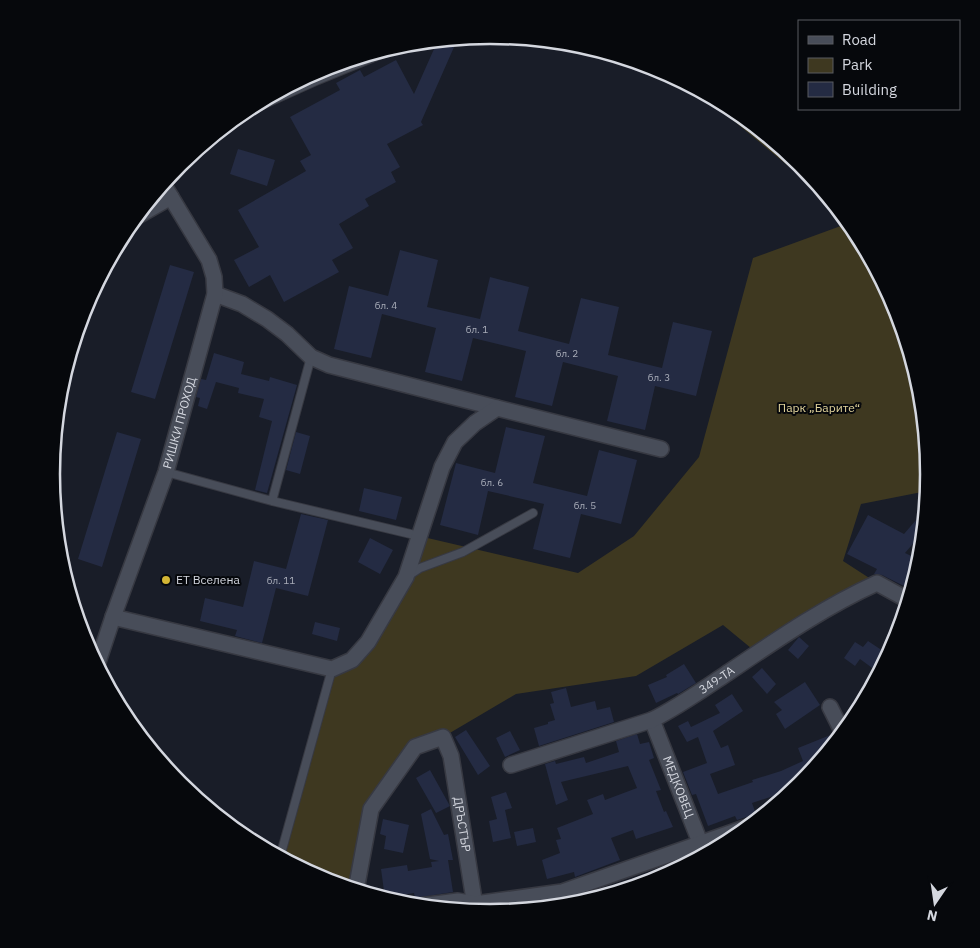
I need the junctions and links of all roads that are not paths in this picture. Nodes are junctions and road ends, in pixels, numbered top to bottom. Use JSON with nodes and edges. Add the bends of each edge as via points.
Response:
{"nodes":[{"id":1,"x":167,"y":190,"type":"edge"},
{"id":2,"x":214,"y":294,"type":"junction"},
{"id":3,"x":311,"y":357,"type":"junction"},
{"id":4,"x":497,"y":408,"type":"junction"},
{"id":5,"x":661,"y":449,"type":"dead end"},
{"id":6,"x":166,"y":472,"type":"junction"},
{"id":7,"x":272,"y":501,"type":"junction"},
{"id":8,"x":533,"y":513,"type":"dead end"},
{"id":9,"x":419,"y":536,"type":"junction"},
{"id":10,"x":406,"y":577,"type":"junction"},
{"id":11,"x":902,"y":597,"type":"edge"},
{"id":12,"x":113,"y":616,"type":"junction"},
{"id":13,"x":100,"y":656,"type":"edge"},
{"id":14,"x":332,"y":669,"type":"junction"},
{"id":15,"x":830,"y":707,"type":"dead end"},
{"id":16,"x":652,"y":720,"type":"junction"},
{"id":17,"x":839,"y":725,"type":"edge"},
{"id":18,"x":510,"y":765,"type":"dead end"},
{"id":19,"x":703,"y":849,"type":"edge"},
{"id":20,"x":699,"y":850,"type":"edge"},
{"id":21,"x":282,"y":851,"type":"edge"},
{"id":22,"x":357,"y":883,"type":"edge"},
{"id":23,"x":450,"y":902,"type":"edge"},
{"id":24,"x":463,"y":903,"type":"edge"},
{"id":25,"x":475,"y":903,"type":"edge"},
{"id":26,"x":499,"y":904,"type":"edge"}],
"edges":[{"from":1,"to":2,"type":"street","name":"РИШКИ ПРОХОД","via":[[209,260]]},
{"from":2,"to":3,"type":"street","via":[[242,304],[267,319]]},
{"from":2,"to":6,"type":"street","name":"РИШКИ ПРОХОД"},
{"from":3,"to":4,"type":"street","via":[[329,365]]},
{"from":3,"to":7,"type":"lane"},
{"from":4,"to":5,"type":"street"},
{"from":4,"to":9,"type":"street","via":[[455,442],[442,467]]},
{"from":6,"to":7,"type":"lane"},
{"from":6,"to":12,"type":"street","name":"РИШКИ ПРОХОД"},
{"from":7,"to":9,"type":"lane"},
{"from":8,"to":10,"type":"lane","via":[[463,552],[420,568]]},
{"from":9,"to":10,"type":"street"},
{"from":10,"to":14,"type":"street","via":[[368,642],[352,660]]},
{"from":11,"to":16,"type":"street","name":"349-ТА","via":[[877,583],[846,597]]},
{"from":12,"to":13,"type":"street","name":"РИШКИ ПРОХОД"},
{"from":12,"to":14,"type":"street"},
{"from":14,"to":21,"type":"lane"},
{"from":15,"to":17,"type":"street"},
{"from":16,"to":18,"type":"street","name":"349-ТА"},
{"from":16,"to":19,"type":"street","name":"МЕДКОВЕЦ"},
{"from":20,"to":26,"type":"street","via":[[562,892]]},
{"from":22,"to":25,"type":"street","name":"ДРЪСТЪР","via":[[371,809],[415,747],[443,737],[451,756]]},
{"from":23,"to":24,"type":"street"}]}
